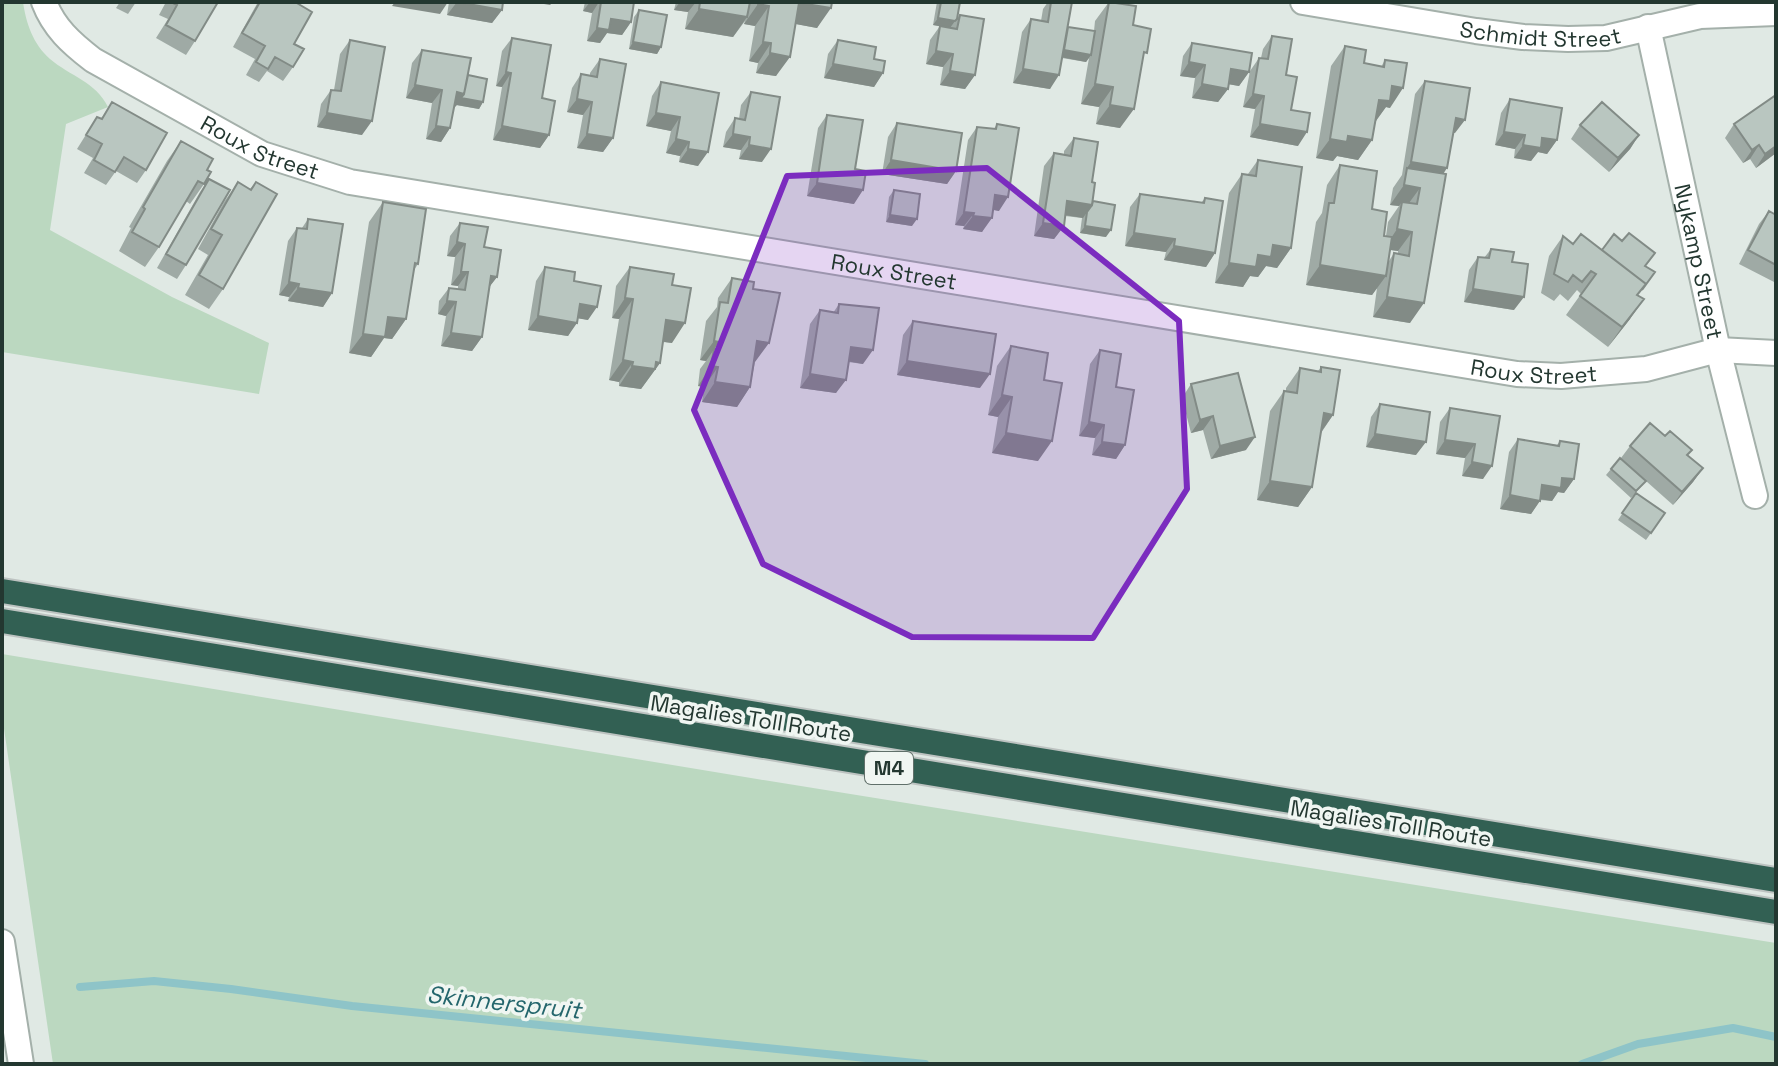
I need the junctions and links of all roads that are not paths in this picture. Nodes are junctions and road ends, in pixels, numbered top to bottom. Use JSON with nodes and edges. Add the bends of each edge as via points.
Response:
{"nodes":[{"id":1,"x":1303,"y":2,"type":"edge"},
{"id":2,"x":48,"y":12,"type":"edge"},
{"id":3,"x":1776,"y":13,"type":"edge"},
{"id":4,"x":1648,"y":27,"type":"junction"},
{"id":5,"x":1718,"y":350,"type":"junction"},
{"id":6,"x":1776,"y":353,"type":"edge"},
{"id":7,"x":1755,"y":496,"type":"dead end"},
{"id":8,"x":2,"y":591,"type":"edge"},
{"id":9,"x":2,"y":621,"type":"edge"},
{"id":10,"x":1776,"y":880,"type":"edge"},
{"id":11,"x":1776,"y":912,"type":"edge"},
{"id":12,"x":2,"y":942,"type":"edge"},
{"id":13,"x":21,"y":1064,"type":"edge"}],
"edges":[{"from":1,"to":4,"type":"street","name":"Schmidt Street","via":[[1523,37],[1606,38]]},
{"from":2,"to":5,"type":"street","name":"Roux Street","via":[[70,43],[93,60],[220,133],[262,154],[350,182],[1517,374],[1646,369]]},
{"from":3,"to":4,"type":"street","name":"Schmidt Street","via":[[1700,16]]},
{"from":4,"to":5,"type":"street","name":"Nykamp Street"},
{"from":5,"to":6,"type":"street","name":"Roux Street"},
{"from":5,"to":7,"type":"street","name":"Nykamp Street"},
{"from":8,"to":10,"type":"highway","name":"Magalies Toll Route","number":"M4"},
{"from":9,"to":11,"type":"highway","name":"Magalies Toll Route","number":"M4"},
{"from":12,"to":13,"type":"street"}]}
